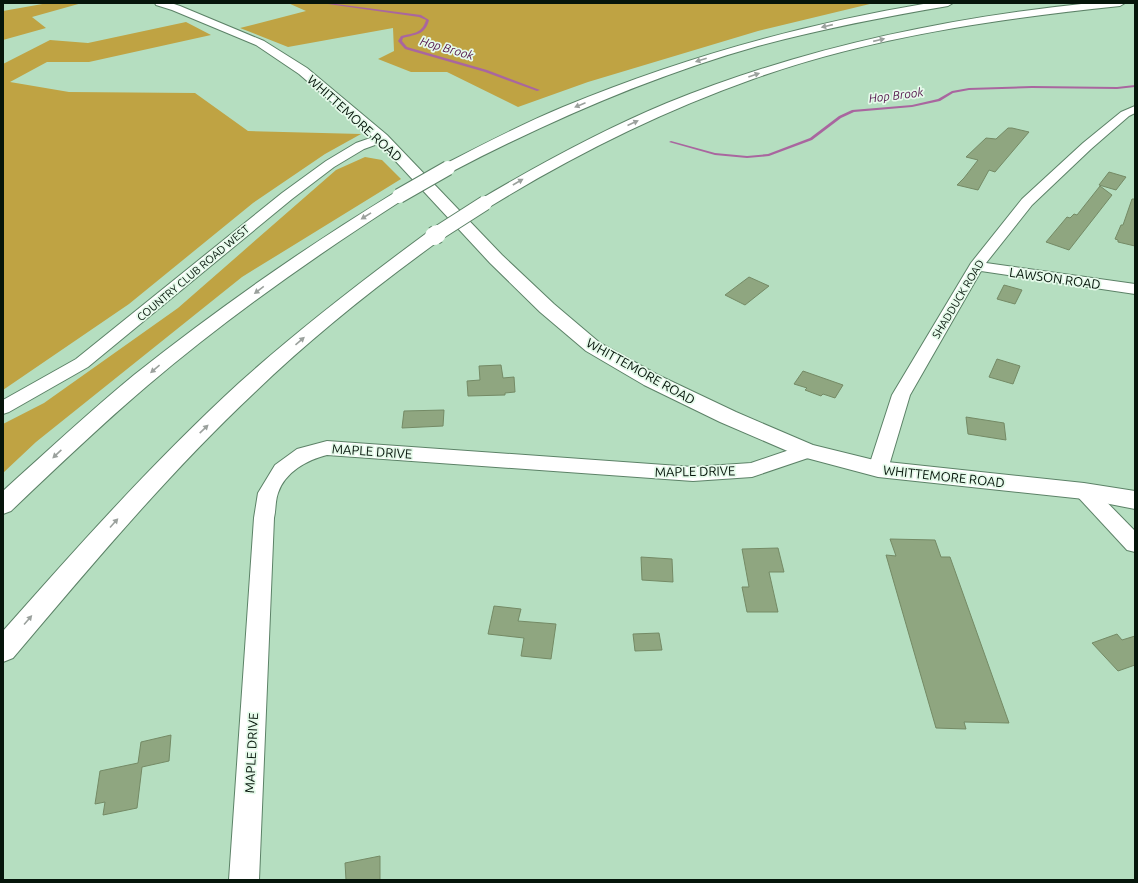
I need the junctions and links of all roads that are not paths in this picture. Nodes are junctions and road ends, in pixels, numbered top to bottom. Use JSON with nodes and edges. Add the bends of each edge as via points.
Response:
{"nodes":[{"id":1,"x":160,"y":3,"type":"edge"},
{"id":2,"x":948,"y":3,"type":"edge"},
{"id":3,"x":1120,"y":3,"type":"edge"},
{"id":4,"x":1135,"y":109,"type":"edge"},
{"id":5,"x":382,"y":138,"type":"junction"},
{"id":6,"x":976,"y":266,"type":"junction"},
{"id":7,"x":1135,"y":289,"type":"edge"},
{"id":8,"x":3,"y":408,"type":"edge"},
{"id":9,"x":807,"y":451,"type":"junction"},
{"id":10,"x":878,"y":470,"type":"junction"},
{"id":11,"x":1084,"y":491,"type":"junction"},
{"id":12,"x":1135,"y":500,"type":"edge"},
{"id":13,"x":3,"y":505,"type":"edge"},
{"id":14,"x":1135,"y":544,"type":"edge"},
{"id":15,"x":3,"y":650,"type":"edge"},
{"id":16,"x":244,"y":880,"type":"edge"}],
"edges":[{"from":1,"to":5,"type":"main road","name":"WHITTEMORE ROAD","via":[[260,44],[303,71]]},
{"from":2,"to":13,"type":"main road","one_way":true,"bridge":true,"via":[[829,25],[688,64],[575,107],[448,168],[322,244],[271,280],[161,364],[99,416]]},
{"from":15,"to":3,"type":"main road","one_way":true,"bridge":true,"via":[[130,505],[245,390],[344,303],[390,267],[485,203],[550,164],[626,126],[698,95],[767,70],[836,50],[938,27]]},
{"from":4,"to":6,"type":"street","name":"SHADDUCK ROAD","via":[[1125,114],[1087,146],[1027,202]]},
{"from":5,"to":8,"type":"street","name":"COUNTRY CLUB ROAD WEST","via":[[360,146],[287,196],[82,364]]},
{"from":5,"to":9,"type":"main road","name":"WHITTEMORE ROAD","via":[[496,259],[592,347],[651,380]]},
{"from":6,"to":7,"type":"street","name":"LAWSON ROAD"},
{"from":6,"to":10,"type":"street","name":"SHADDUCK ROAD","via":[[901,394]]},
{"from":9,"to":10,"type":"main road","name":"WHITTEMORE ROAD"},
{"from":9,"to":16,"type":"street","name":"MAPLE DRIVE","via":[[752,470],[693,474],[327,448],[304,454],[282,470],[268,493],[264,518]]},
{"from":10,"to":11,"type":"main road","name":"WHITTEMORE ROAD"},
{"from":11,"to":12,"type":"main road","name":"WHITTEMORE ROAD"},
{"from":11,"to":14,"type":"street"}]}
